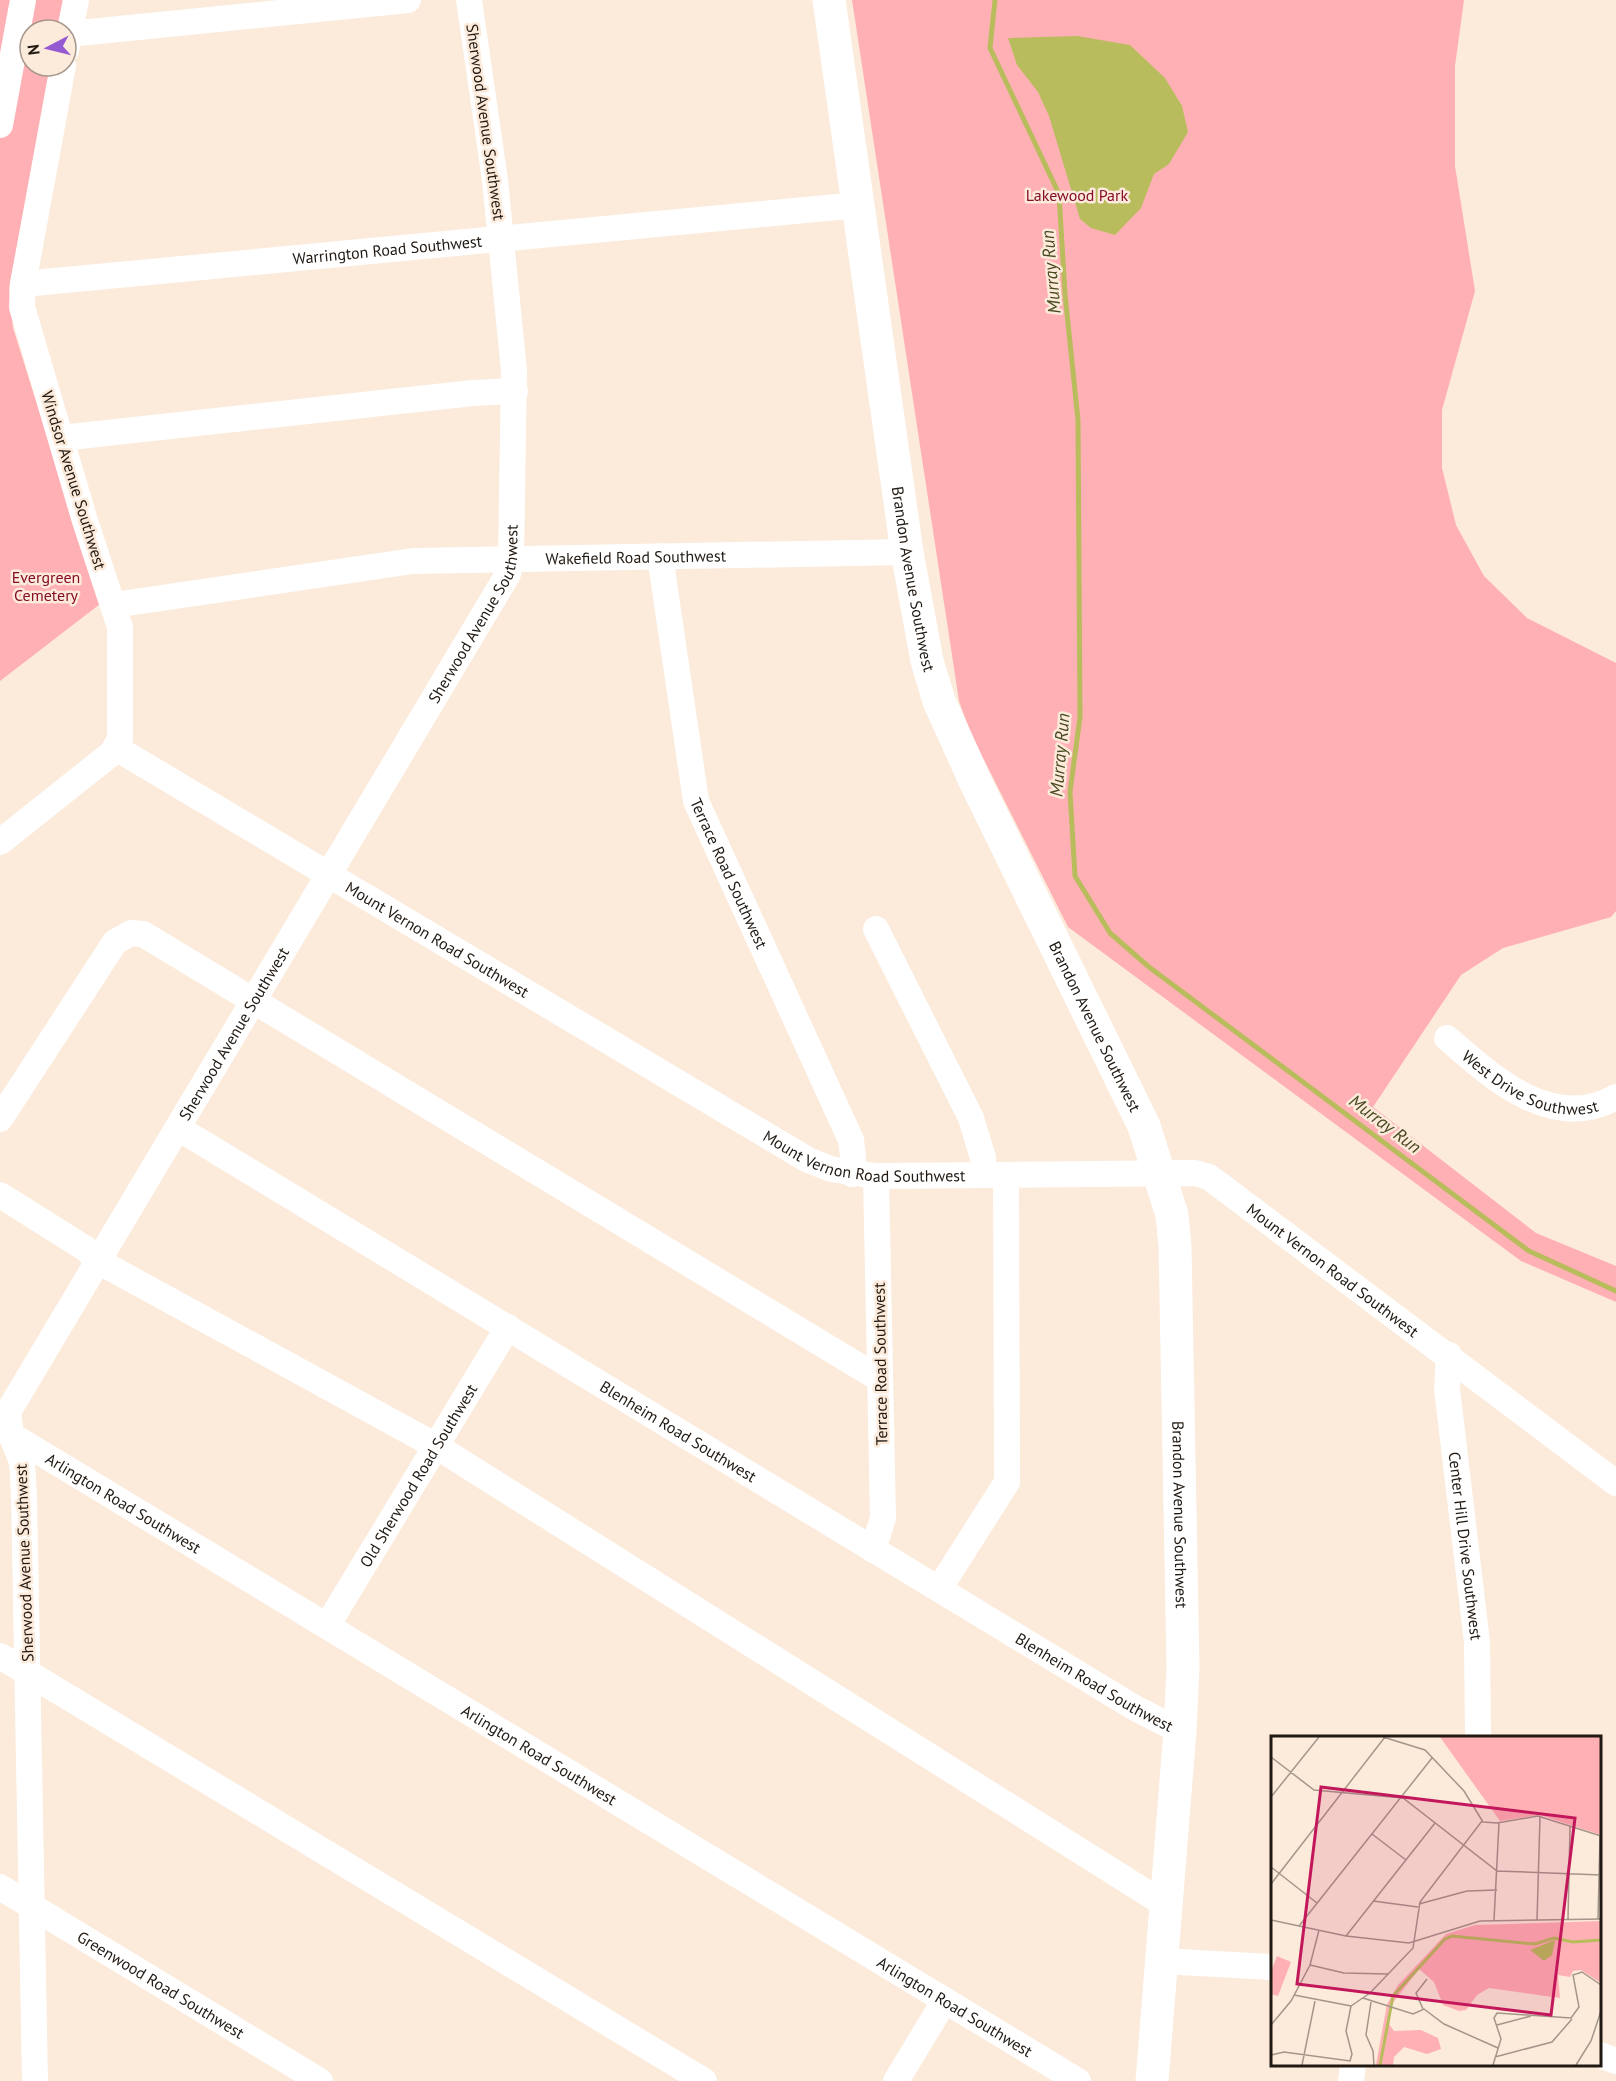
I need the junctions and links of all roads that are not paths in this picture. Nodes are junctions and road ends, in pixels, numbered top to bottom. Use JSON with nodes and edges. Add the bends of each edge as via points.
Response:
{"nodes":[{"id":1,"x":23,"y":0,"type":"edge"},
{"id":2,"x":76,"y":0,"type":"edge"},
{"id":3,"x":408,"y":0,"type":"edge"},
{"id":4,"x":469,"y":0,"type":"edge"},
{"id":5,"x":829,"y":0,"type":"edge"},
{"id":6,"x":73,"y":18,"type":"edge"},
{"id":7,"x":78,"y":42,"type":"edge"},
{"id":8,"x":61,"y":78,"type":"edge"},
{"id":9,"x":0,"y":125,"type":"edge"},
{"id":10,"x":858,"y":205,"type":"junction"},
{"id":11,"x":502,"y":237,"type":"junction"},
{"id":12,"x":23,"y":284,"type":"junction"},
{"id":13,"x":515,"y":391,"type":"junction"},
{"id":14,"x":61,"y":438,"type":"junction"},
{"id":15,"x":907,"y":552,"type":"junction"},
{"id":16,"x":660,"y":556,"type":"junction"},
{"id":17,"x":511,"y":559,"type":"junction"},
{"id":18,"x":114,"y":605,"type":"junction"},
{"id":19,"x":116,"y":748,"type":"junction"},
{"id":20,"x":0,"y":842,"type":"edge"},
{"id":21,"x":331,"y":874,"type":"junction"},
{"id":22,"x":876,"y":929,"type":"dead end"},
{"id":23,"x":254,"y":1002,"type":"junction"},
{"id":24,"x":1448,"y":1038,"type":"dead end"},
{"id":25,"x":1616,"y":1097,"type":"edge"},
{"id":26,"x":0,"y":1119,"type":"edge"},
{"id":27,"x":178,"y":1128,"type":"junction"},
{"id":28,"x":1161,"y":1173,"type":"junction"},
{"id":29,"x":864,"y":1175,"type":"junction"},
{"id":30,"x":994,"y":1175,"type":"junction"},
{"id":31,"x":0,"y":1195,"type":"edge"},
{"id":32,"x":98,"y":1261,"type":"junction"},
{"id":33,"x":508,"y":1327,"type":"junction"},
{"id":34,"x":1449,"y":1355,"type":"junction"},
{"id":35,"x":880,"y":1379,"type":"junction"},
{"id":36,"x":5,"y":1431,"type":"edge"},
{"id":37,"x":436,"y":1446,"type":"junction"},
{"id":38,"x":1616,"y":1483,"type":"edge"},
{"id":39,"x":873,"y":1550,"type":"junction"},
{"id":40,"x":939,"y":1589,"type":"junction"},
{"id":41,"x":327,"y":1626,"type":"junction"},
{"id":42,"x":0,"y":1656,"type":"edge"},
{"id":43,"x":27,"y":1673,"type":"junction"},
{"id":44,"x":1180,"y":1731,"type":"junction"},
{"id":45,"x":1478,"y":1736,"type":"edge"},
{"id":46,"x":0,"y":1887,"type":"edge"},
{"id":47,"x":1166,"y":1905,"type":"junction"},
{"id":48,"x":32,"y":1907,"type":"junction"},
{"id":49,"x":1161,"y":1961,"type":"junction"},
{"id":50,"x":1271,"y":1967,"type":"edge"},
{"id":51,"x":945,"y":2000,"type":"junction"},
{"id":52,"x":1601,"y":2056,"type":"edge"},
{"id":53,"x":1616,"y":2061,"type":"edge"},
{"id":54,"x":1353,"y":2066,"type":"edge"},
{"id":55,"x":35,"y":2081,"type":"edge"},
{"id":56,"x":320,"y":2081,"type":"edge"},
{"id":57,"x":704,"y":2081,"type":"edge"},
{"id":58,"x":896,"y":2081,"type":"edge"},
{"id":59,"x":1078,"y":2081,"type":"edge"},
{"id":60,"x":1152,"y":2081,"type":"edge"},
{"id":61,"x":1351,"y":2081,"type":"edge"}],
"edges":[{"from":1,"to":9,"type":"street"},
{"from":2,"to":6,"type":"street"},
{"from":3,"to":7,"type":"street"},
{"from":4,"to":11,"type":"street","name":"Sherwood Avenue Southwest"},
{"from":5,"to":10,"type":"main road","name":"Brandon Avenue Southwest"},
{"from":8,"to":12,"type":"street","name":"Windsor Avenue Southwest"},
{"from":10,"to":11,"type":"street","name":"Warrington Road Southwest"},
{"from":10,"to":15,"type":"main road","name":"Brandon Avenue Southwest"},
{"from":11,"to":12,"type":"street","name":"Warrington Road Southwest"},
{"from":11,"to":13,"type":"street","name":"Sherwood Avenue Southwest"},
{"from":12,"to":14,"type":"street","name":"Windsor Avenue Southwest","via":[[22,307]]},
{"from":13,"to":14,"type":"street"},
{"from":13,"to":17,"type":"street","name":"Sherwood Avenue Southwest"},
{"from":14,"to":18,"type":"street","name":"Windsor Avenue Southwest"},
{"from":15,"to":16,"type":"street","name":"Wakefield Road Southwest"},
{"from":15,"to":28,"type":"main road","name":"Brandon Avenue Southwest","via":[[919,628],[939,701],[1144,1126]]},
{"from":16,"to":17,"type":"street","name":"Wakefield Road Southwest"},
{"from":16,"to":29,"type":"street","name":"Terrace Road Southwest","via":[[696,801]]},
{"from":17,"to":18,"type":"street","name":"Wakefield Road Southwest","via":[[413,561]]},
{"from":17,"to":21,"type":"street","name":"Sherwood Avenue Southwest","via":[[501,590]]},
{"from":18,"to":19,"type":"street","name":"Windsor Avenue Southwest","via":[[122,654],[120,739]]},
{"from":19,"to":20,"type":"street"},
{"from":19,"to":21,"type":"street","name":"Mount Vernon Road Southwest"},
{"from":21,"to":23,"type":"street","name":"Sherwood Avenue Southwest"},
{"from":21,"to":29,"type":"street","name":"Mount Vernon Road Southwest","via":[[808,1160]]},
{"from":22,"to":30,"type":"street","via":[[971,1118],[983,1158]]},
{"from":23,"to":26,"type":"street","via":[[143,934],[123,935]]},
{"from":23,"to":27,"type":"street","name":"Sherwood Avenue Southwest"},
{"from":23,"to":35,"type":"street"},
{"from":24,"to":25,"type":"street","name":"West Drive Southwest","via":[[1493,1077],[1551,1106],[1586,1109]]},
{"from":27,"to":32,"type":"street","name":"Sherwood Avenue Southwest"},
{"from":27,"to":33,"type":"street","name":"Blenheim Road Southwest"},
{"from":28,"to":30,"type":"street","name":"Mount Vernon Road Southwest"},
{"from":28,"to":34,"type":"street","name":"Mount Vernon Road Southwest","via":[[1209,1177]]},
{"from":28,"to":44,"type":"main road","name":"Brandon Avenue Southwest","via":[[1175,1246],[1183,1667]]},
{"from":29,"to":30,"type":"street","name":"Mount Vernon Road Southwest"},
{"from":29,"to":35,"type":"street","name":"Terrace Road Southwest"},
{"from":30,"to":40,"type":"street","via":[[1006,1482]]},
{"from":31,"to":32,"type":"street","via":[[86,1249]]},
{"from":32,"to":36,"type":"street","name":"Sherwood Avenue Southwest","via":[[12,1402]]},
{"from":32,"to":37,"type":"street"},
{"from":33,"to":37,"type":"street","name":"Old Sherwood Road Southwest"},
{"from":33,"to":39,"type":"street","name":"Blenheim Road Southwest"},
{"from":34,"to":38,"type":"street","name":"Mount Vernon Road Southwest"},
{"from":34,"to":45,"type":"street","name":"Center Hill Drive Southwest","via":[[1447,1389],[1477,1642]]},
{"from":35,"to":39,"type":"street","name":"Terrace Road Southwest","via":[[883,1518]]},
{"from":36,"to":41,"type":"street","name":"Arlington Road Southwest"},
{"from":36,"to":43,"type":"street","name":"Sherwood Avenue Southwest","via":[[22,1462]]},
{"from":37,"to":41,"type":"street","name":"Old Sherwood Road Southwest"},
{"from":37,"to":47,"type":"street"},
{"from":39,"to":40,"type":"street","name":"Blenheim Road Southwest"},
{"from":40,"to":44,"type":"street","name":"Blenheim Road Southwest"},
{"from":41,"to":51,"type":"street","name":"Arlington Road Southwest"},
{"from":42,"to":43,"type":"street"},
{"from":43,"to":48,"type":"street","name":"Sherwood Avenue Southwest"},
{"from":43,"to":57,"type":"street"},
{"from":44,"to":47,"type":"main road","name":"Brandon Avenue Southwest"},
{"from":46,"to":48,"type":"street","name":"Greenwood Road Southwest"},
{"from":47,"to":49,"type":"main road","name":"Brandon Avenue Southwest"},
{"from":48,"to":55,"type":"street","name":"Sherwood Avenue Southwest"},
{"from":48,"to":56,"type":"street","name":"Greenwood Road Southwest"},
{"from":49,"to":50,"type":"street"},
{"from":49,"to":60,"type":"main road","name":"Brandon Avenue Southwest"},
{"from":51,"to":58,"type":"street"},
{"from":51,"to":59,"type":"street","name":"Arlington Road Southwest"},
{"from":52,"to":53,"type":"street"},
{"from":54,"to":61,"type":"street"}]}
